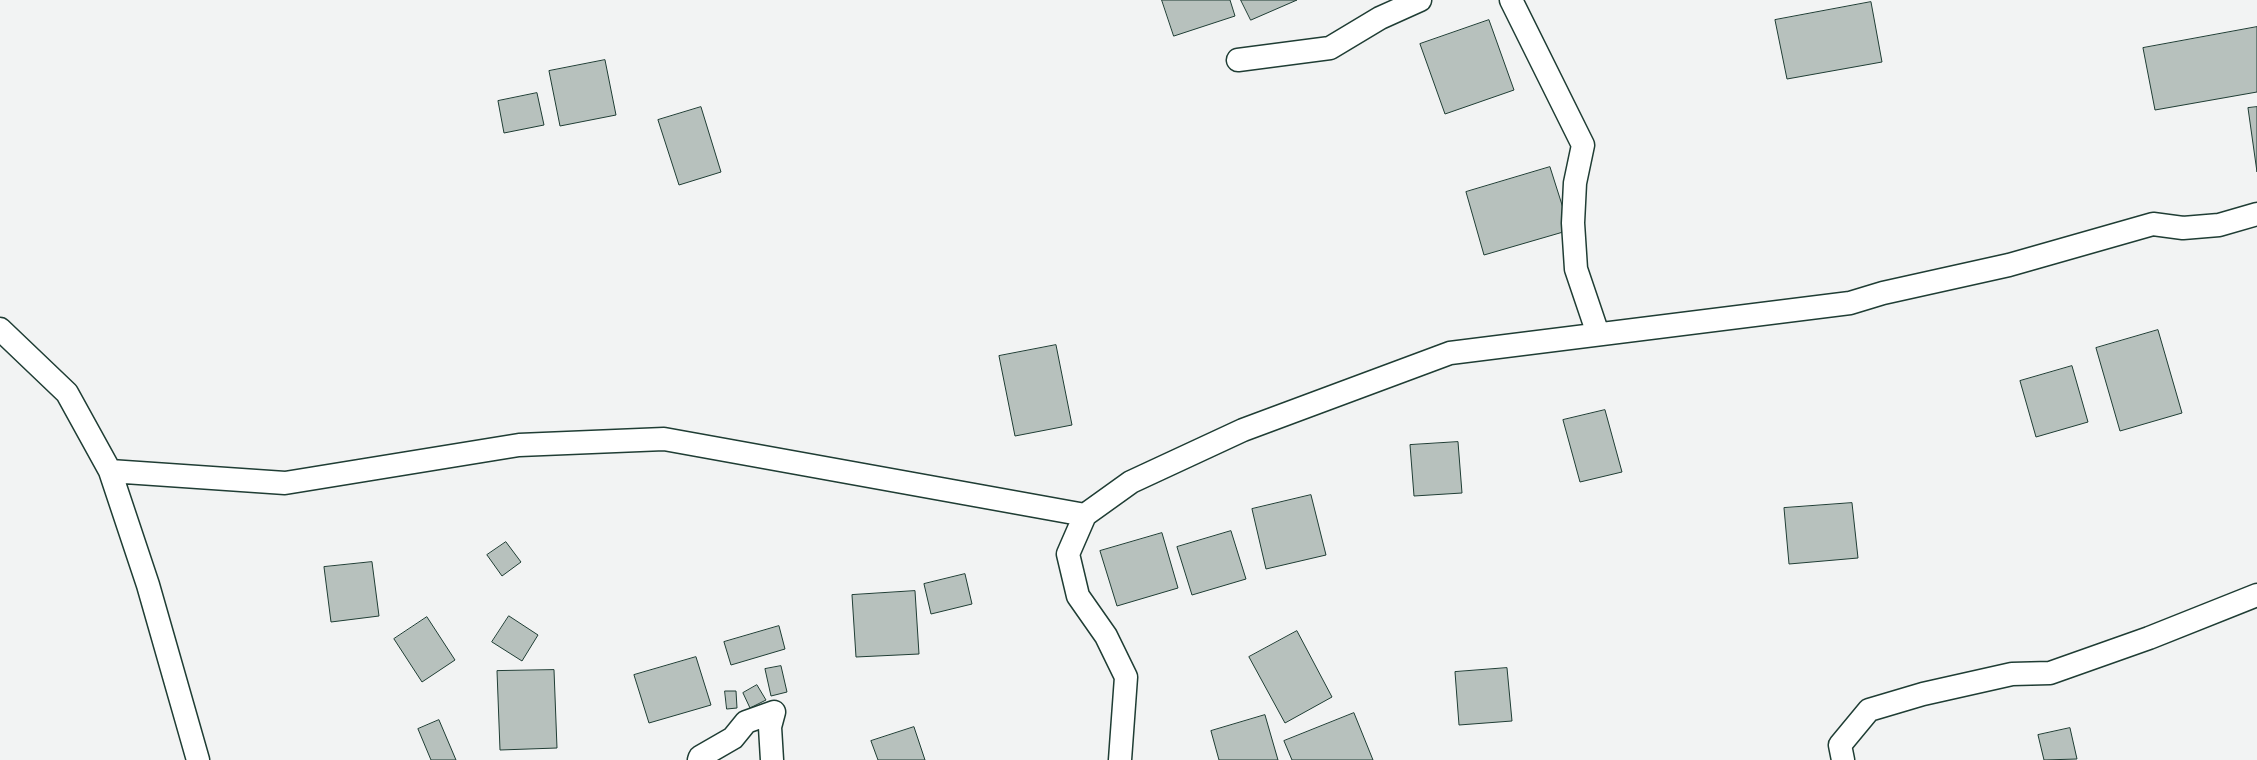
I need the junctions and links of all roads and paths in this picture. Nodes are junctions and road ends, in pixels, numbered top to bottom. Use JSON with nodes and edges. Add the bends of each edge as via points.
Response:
{"nodes":[{"id":1,"x":1420,"y":0,"type":"edge"},
{"id":2,"x":1511,"y":0,"type":"edge"},
{"id":3,"x":1238,"y":60,"type":"dead end"},
{"id":4,"x":2257,"y":214,"type":"edge"},
{"id":5,"x":0,"y":329,"type":"edge"},
{"id":6,"x":1598,"y":334,"type":"junction"},
{"id":7,"x":110,"y":471,"type":"junction"},
{"id":8,"x":1085,"y":515,"type":"junction"},
{"id":9,"x":2257,"y":595,"type":"edge"},
{"id":10,"x":198,"y":760,"type":"edge"},
{"id":11,"x":699,"y":760,"type":"edge"},
{"id":12,"x":772,"y":760,"type":"edge"},
{"id":13,"x":1120,"y":760,"type":"edge"},
{"id":14,"x":1843,"y":760,"type":"edge"}],
"edges":[{"from":1,"to":3,"type":"street","via":[[1380,18],[1330,48]]},
{"from":2,"to":6,"type":"street","via":[[1583,146],[1575,183],[1573,222],[1576,269]]},
{"from":4,"to":6,"type":"street","via":[[2219,225],[2183,228],[2154,224],[2009,265],[1883,293],[1850,303]]},
{"from":5,"to":7,"type":"street","via":[[66,393]]},
{"from":6,"to":8,"type":"street","via":[[1450,353],[1243,430],[1131,482]]},
{"from":7,"to":8,"type":"street","via":[[285,483],[519,445],[664,439]]},
{"from":7,"to":10,"type":"street","via":[[148,585]]},
{"from":8,"to":13,"type":"street","via":[[1068,554],[1078,596],[1106,636],[1126,677]]},
{"from":9,"to":14,"type":"street","via":[[2149,638],[2050,673],[2012,674],[1923,694],[1868,710],[1840,745]]},
{"from":11,"to":12,"type":"street","via":[[733,738],[746,722],[774,712],[770,727]]}]}
